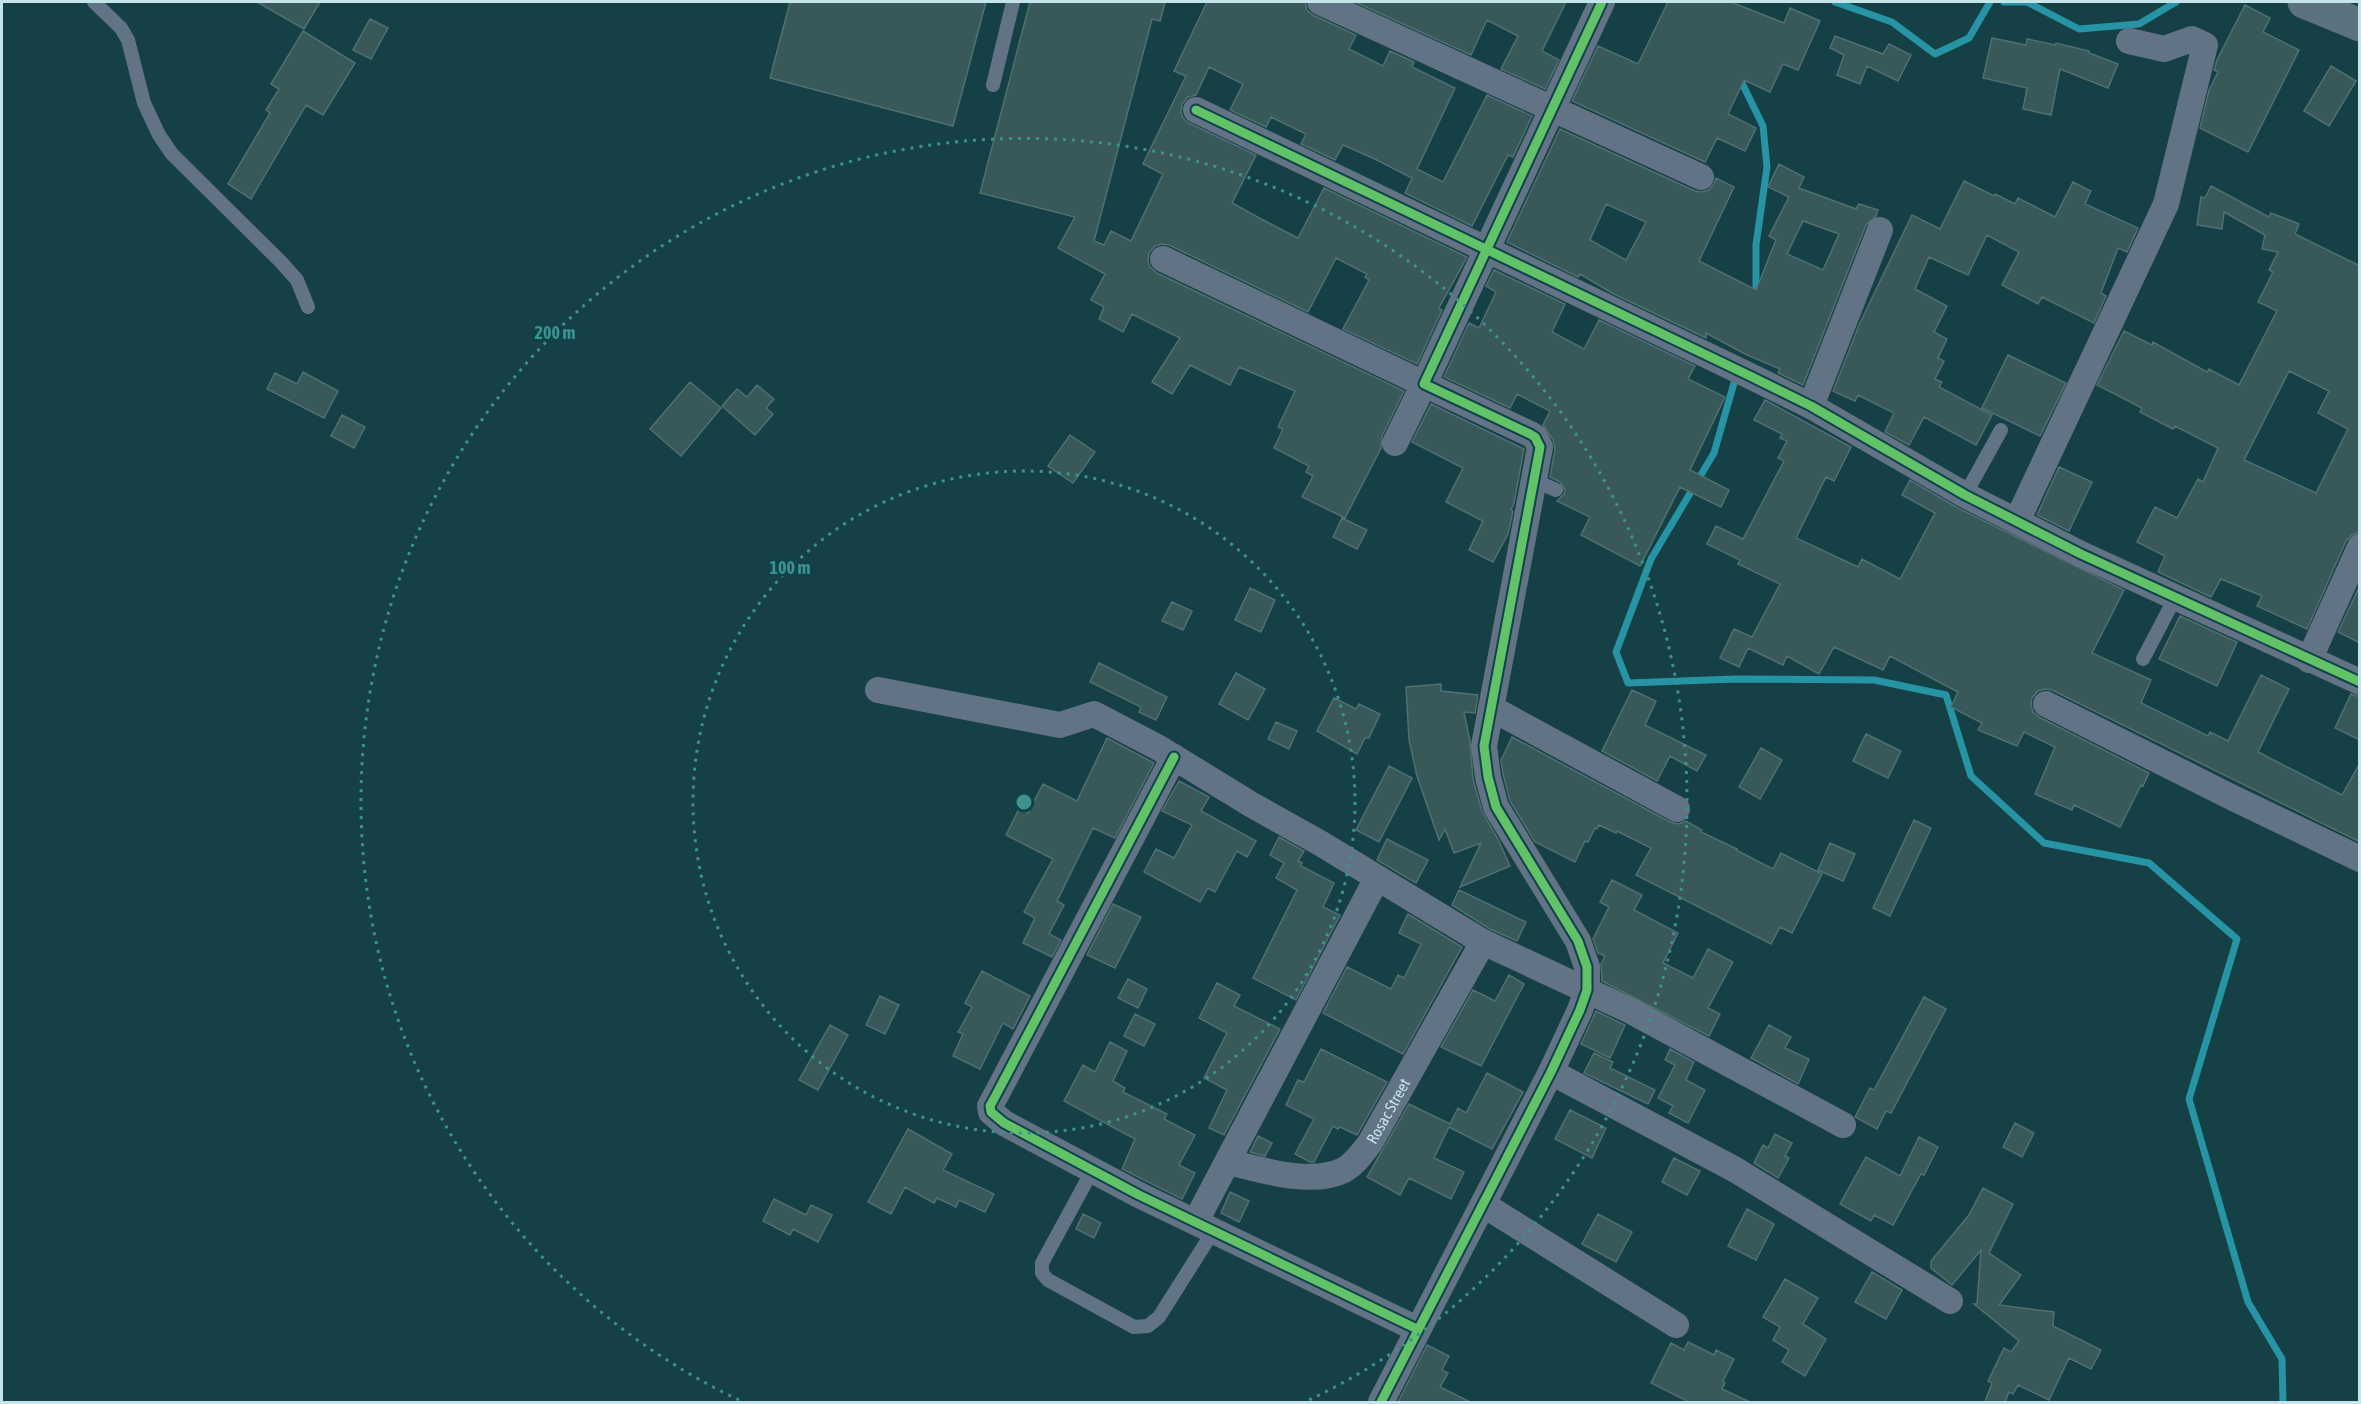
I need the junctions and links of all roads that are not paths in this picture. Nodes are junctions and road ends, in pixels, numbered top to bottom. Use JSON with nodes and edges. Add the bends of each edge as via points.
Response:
{"nodes":[{"id":1,"x":94,"y":2,"type":"edge"},
{"id":2,"x":1013,"y":2,"type":"edge"},
{"id":3,"x":1320,"y":2,"type":"edge"},
{"id":4,"x":1602,"y":2,"type":"edge"},
{"id":5,"x":2304,"y":2,"type":"edge"},
{"id":6,"x":2360,"y":25,"type":"edge"},
{"id":7,"x":2129,"y":41,"type":"dead end"},
{"id":8,"x":993,"y":85,"type":"dead end"},
{"id":9,"x":1551,"y":109,"type":"junction"},
{"id":10,"x":1196,"y":110,"type":"dead end"},
{"id":11,"x":1701,"y":177,"type":"dead end"},
{"id":12,"x":1880,"y":230,"type":"dead end"},
{"id":13,"x":1486,"y":249,"type":"junction"},
{"id":14,"x":1163,"y":259,"type":"dead end"},
{"id":15,"x":308,"y":307,"type":"dead end"},
{"id":16,"x":1424,"y":384,"type":"junction"},
{"id":17,"x":1811,"y":406,"type":"junction"},
{"id":18,"x":2001,"y":430,"type":"dead end"},
{"id":19,"x":1395,"y":442,"type":"dead end"},
{"id":20,"x":1965,"y":495,"type":"junction"},
{"id":21,"x":2017,"y":521,"type":"junction"},
{"id":22,"x":2360,"y":547,"type":"edge"},
{"id":23,"x":2175,"y":598,"type":"junction"},
{"id":24,"x":2143,"y":659,"type":"dead end"},
{"id":25,"x":2309,"y":660,"type":"junction"},
{"id":26,"x":2360,"y":682,"type":"edge"},
{"id":27,"x":878,"y":690,"type":"dead end"},
{"id":28,"x":2046,"y":704,"type":"dead end"},
{"id":29,"x":1491,"y":708,"type":"junction"},
{"id":30,"x":1174,"y":757,"type":"junction"},
{"id":31,"x":1677,"y":809,"type":"dead end"},
{"id":32,"x":2360,"y":859,"type":"edge"},
{"id":33,"x":1377,"y":878,"type":"junction"},
{"id":34,"x":1483,"y":942,"type":"junction"},
{"id":35,"x":1587,"y":990,"type":"junction"},
{"id":36,"x":1551,"y":1072,"type":"junction"},
{"id":37,"x":1844,"y":1125,"type":"dead end"},
{"id":38,"x":1228,"y":1162,"type":"junction"},
{"id":39,"x":1092,"y":1171,"type":"junction"},
{"id":40,"x":1484,"y":1204,"type":"junction"},
{"id":41,"x":1205,"y":1226,"type":"junction"},
{"id":42,"x":1950,"y":1301,"type":"dead end"},
{"id":43,"x":1676,"y":1325,"type":"dead end"},
{"id":44,"x":1417,"y":1329,"type":"junction"},
{"id":45,"x":1381,"y":1402,"type":"edge"}],
"edges":[{"from":1,"to":15,"type":"lane","via":[[128,40],[144,103],[172,154],[281,262],[297,280]]},
{"from":2,"to":8,"type":"lane"},
{"from":3,"to":9,"type":"street"},
{"from":4,"to":9,"type":"street"},
{"from":5,"to":6,"type":"highway"},
{"from":7,"to":21,"type":"street","via":[[2164,49],[2192,39],[2205,45],[2166,204]]},
{"from":9,"to":11,"type":"street"},
{"from":9,"to":13,"type":"street"},
{"from":10,"to":13,"type":"street"},
{"from":12,"to":17,"type":"street"},
{"from":13,"to":16,"type":"street"},
{"from":13,"to":17,"type":"street"},
{"from":14,"to":16,"type":"street"},
{"from":16,"to":19,"type":"street"},
{"from":16,"to":29,"type":"street","via":[[1535,437],[1540,447],[1546,485]]},
{"from":17,"to":20,"type":"street"},
{"from":18,"to":20,"type":"lane"},
{"from":20,"to":21,"type":"street"},
{"from":21,"to":23,"type":"street"},
{"from":22,"to":25,"type":"street"},
{"from":23,"to":24,"type":"lane"},
{"from":23,"to":25,"type":"street"},
{"from":25,"to":26,"type":"street"},
{"from":27,"to":30,"type":"street","via":[[1060,725],[1094,714]]},
{"from":28,"to":32,"type":"street"},
{"from":29,"to":31,"type":"street"},
{"from":29,"to":35,"type":"street","via":[[1484,746],[1496,807],[1578,941],[1587,968]]},
{"from":30,"to":33,"type":"street"},
{"from":30,"to":39,"type":"street","via":[[990,1106],[991,1112],[1004,1123]]},
{"from":33,"to":34,"type":"street"},
{"from":33,"to":38,"type":"street"},
{"from":34,"to":35,"type":"street"},
{"from":34,"to":38,"type":"street","name":"Rosac Street","via":[[1370,1143],[1351,1165],[1342,1171],[1314,1176],[1282,1175]]},
{"from":35,"to":36,"type":"street"},
{"from":35,"to":37,"type":"street"},
{"from":36,"to":40,"type":"street"},
{"from":36,"to":42,"type":"street","via":[[1734,1169]]},
{"from":38,"to":41,"type":"street"},
{"from":39,"to":41,"type":"street"},
{"from":39,"to":41,"type":"lane","via":[[1042,1263],[1042,1272],[1048,1280],[1134,1327],[1148,1326],[1159,1317]]},
{"from":40,"to":43,"type":"street"},
{"from":40,"to":44,"type":"street"},
{"from":41,"to":44,"type":"street"},
{"from":44,"to":45,"type":"street"}]}
